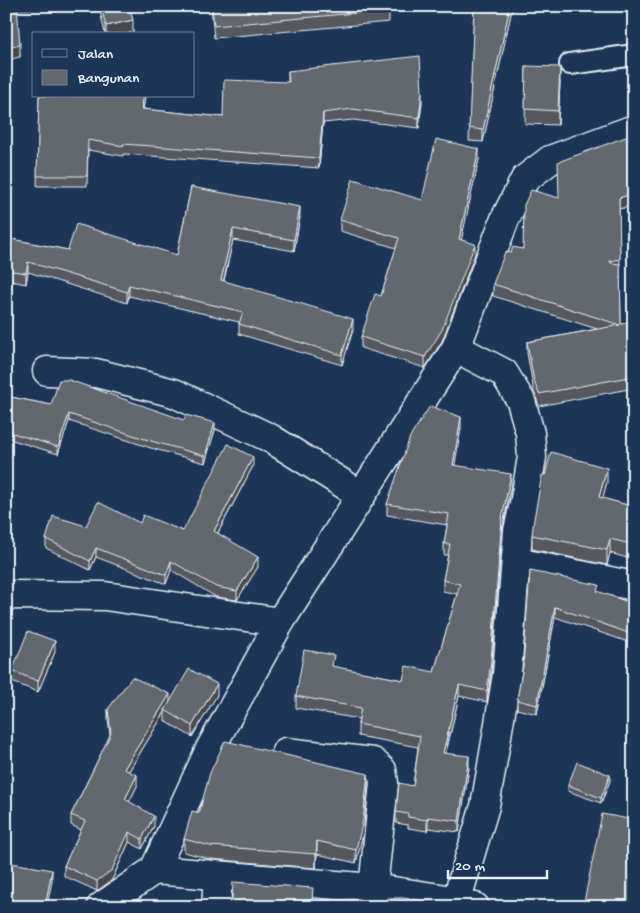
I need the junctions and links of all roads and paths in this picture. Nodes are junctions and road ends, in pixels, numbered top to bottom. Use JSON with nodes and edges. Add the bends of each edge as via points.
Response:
{"nodes":[{"id":1,"x":634,"y":55,"type":"edge"},
{"id":2,"x":570,"y":64,"type":"dead end"},
{"id":3,"x":634,"y":130,"type":"edge"},
{"id":4,"x":456,"y":348,"type":"junction"},
{"id":5,"x":47,"y":371,"type":"dead end"},
{"id":6,"x":361,"y":495,"type":"junction"},
{"id":7,"x":516,"y":562,"type":"junction"},
{"id":8,"x":634,"y":586,"type":"edge"},
{"id":9,"x":6,"y":595,"type":"edge"},
{"id":10,"x":280,"y":622,"type":"junction"},
{"id":11,"x":286,"y":752,"type":"dead end"},
{"id":12,"x":154,"y":870,"type":"junction"},
{"id":13,"x":218,"y":876,"type":"junction"},
{"id":14,"x":373,"y":897,"type":"edge"},
{"id":15,"x":466,"y":904,"type":"edge"},
{"id":16,"x":101,"y":907,"type":"edge"},
{"id":17,"x":216,"y":907,"type":"edge"}],
"edges":[{"from":1,"to":2,"type":"lane"},
{"from":3,"to":4,"type":"street","via":[[550,160],[525,179],[504,219]]},
{"from":4,"to":6,"type":"street"},
{"from":4,"to":7,"type":"street","via":[[504,373],[521,401],[530,433],[532,457],[518,530]]},
{"from":5,"to":6,"type":"street","via":[[96,373],[174,393],[270,438]]},
{"from":6,"to":10,"type":"street"},
{"from":7,"to":8,"type":"street"},
{"from":7,"to":15,"type":"street","via":[[507,674]]},
{"from":9,"to":10,"type":"street","via":[[105,596]]},
{"from":10,"to":12,"type":"street","via":[[210,749]]},
{"from":11,"to":14,"type":"street","via":[[373,762],[382,770],[384,783]]},
{"from":12,"to":13,"type":"street"},
{"from":12,"to":16,"type":"street"},
{"from":13,"to":14,"type":"street"},
{"from":13,"to":17,"type":"street"},
{"from":14,"to":15,"type":"street","via":[[440,898]]}]}
